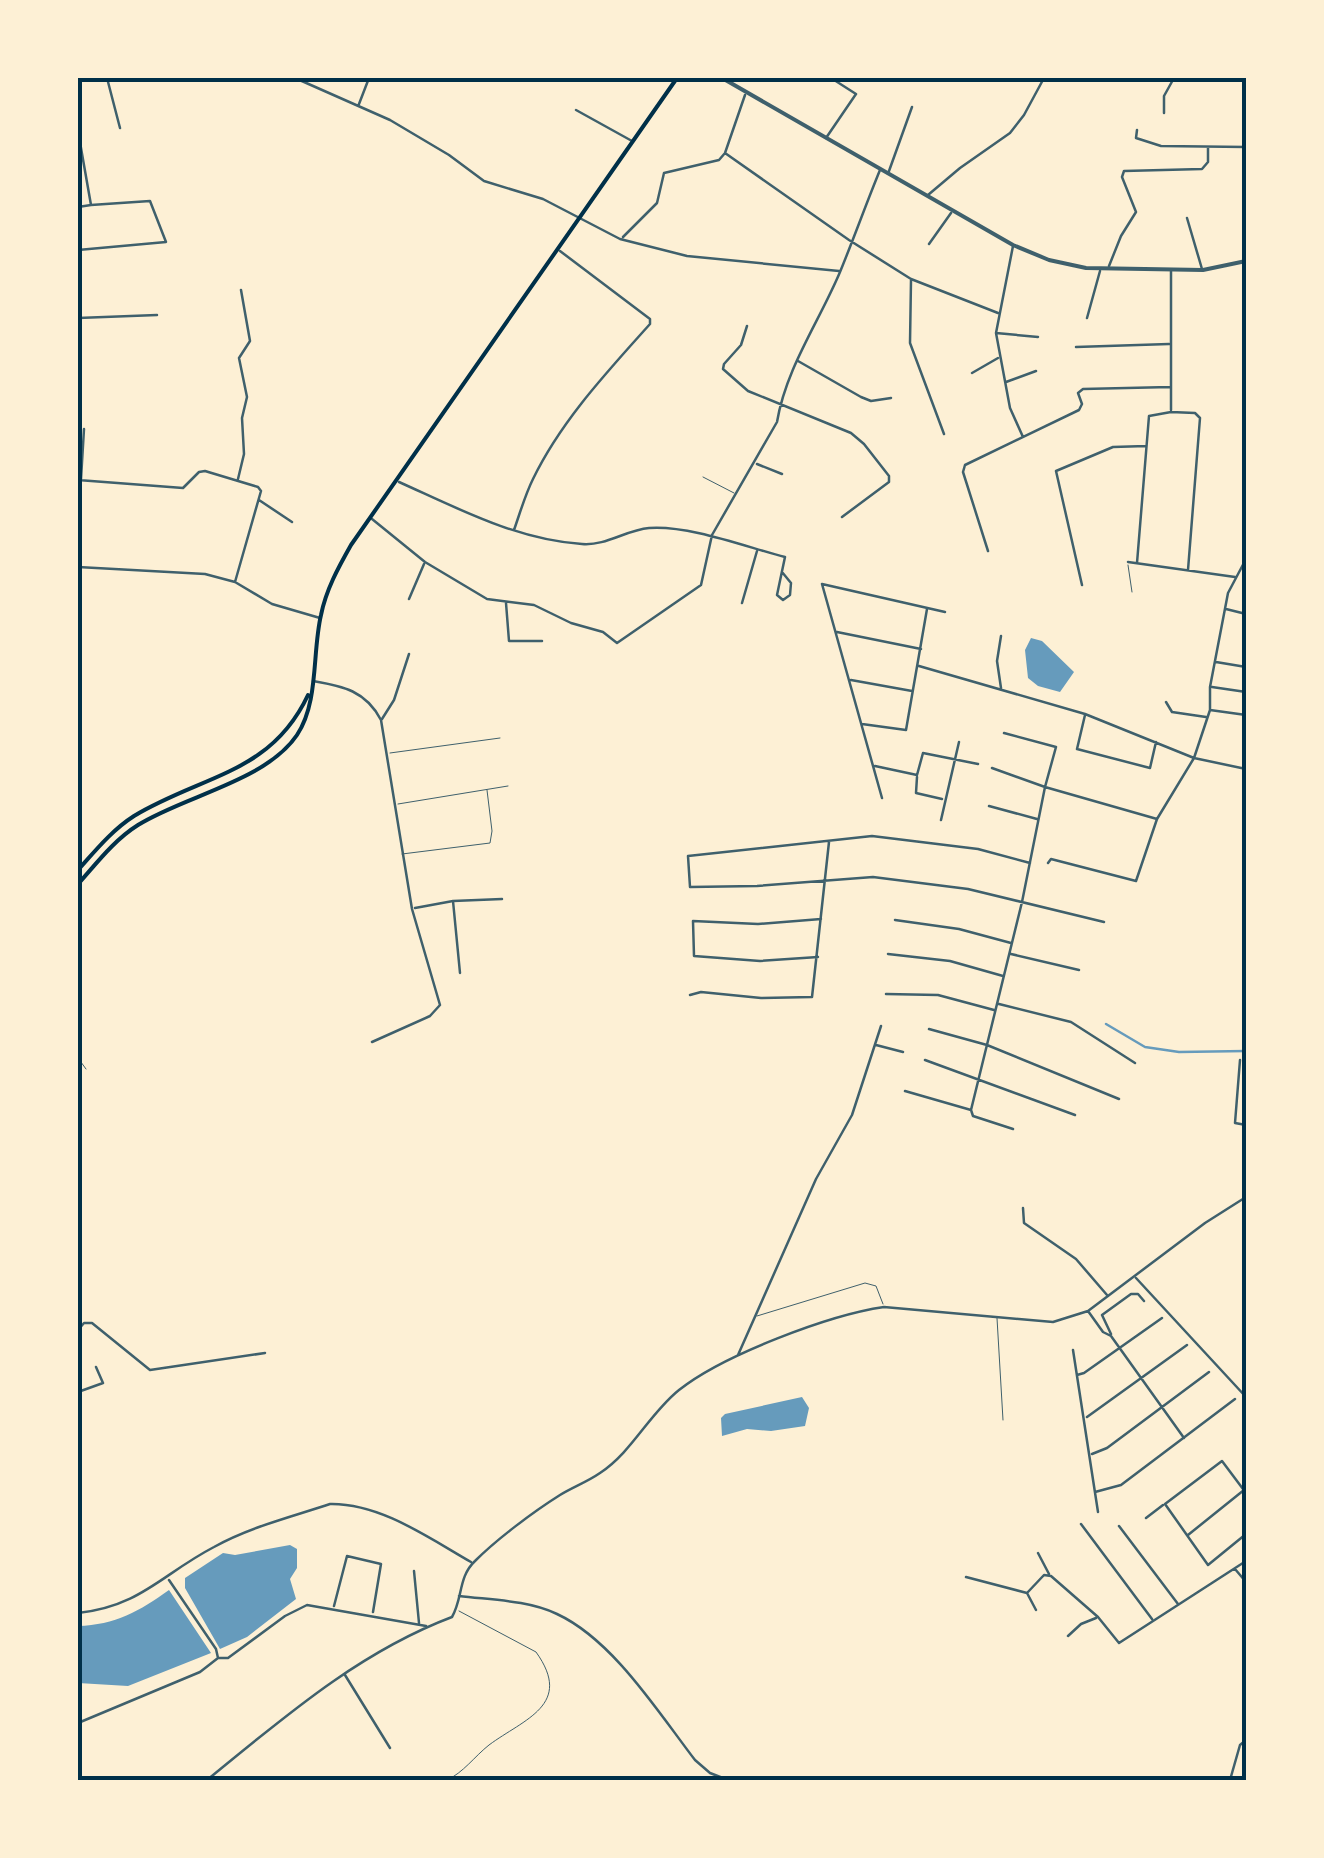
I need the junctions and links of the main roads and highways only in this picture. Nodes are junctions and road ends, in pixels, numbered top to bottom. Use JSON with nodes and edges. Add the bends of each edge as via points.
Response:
{"nodes":[{"id":1,"x":677,"y":78,"type":"edge"},
{"id":2,"x":310,"y":691,"type":"junction"},
{"id":3,"x":256,"y":758,"type":"junction"},
{"id":4,"x":261,"y":766,"type":"junction"},
{"id":5,"x":78,"y":870,"type":"edge"},
{"id":6,"x":78,"y":884,"type":"edge"}],
"edges":[{"from":1,"to":2,"type":"main road","via":[[337,570],[320,618]]},
{"from":2,"to":3,"type":"main road","via":[[291,727]]},
{"from":2,"to":4,"type":"main road","via":[[298,734]]},
{"from":3,"to":4,"type":"main road"},
{"from":3,"to":5,"type":"main road","via":[[130,818]]},
{"from":4,"to":6,"type":"main road","via":[[136,826]]}]}
